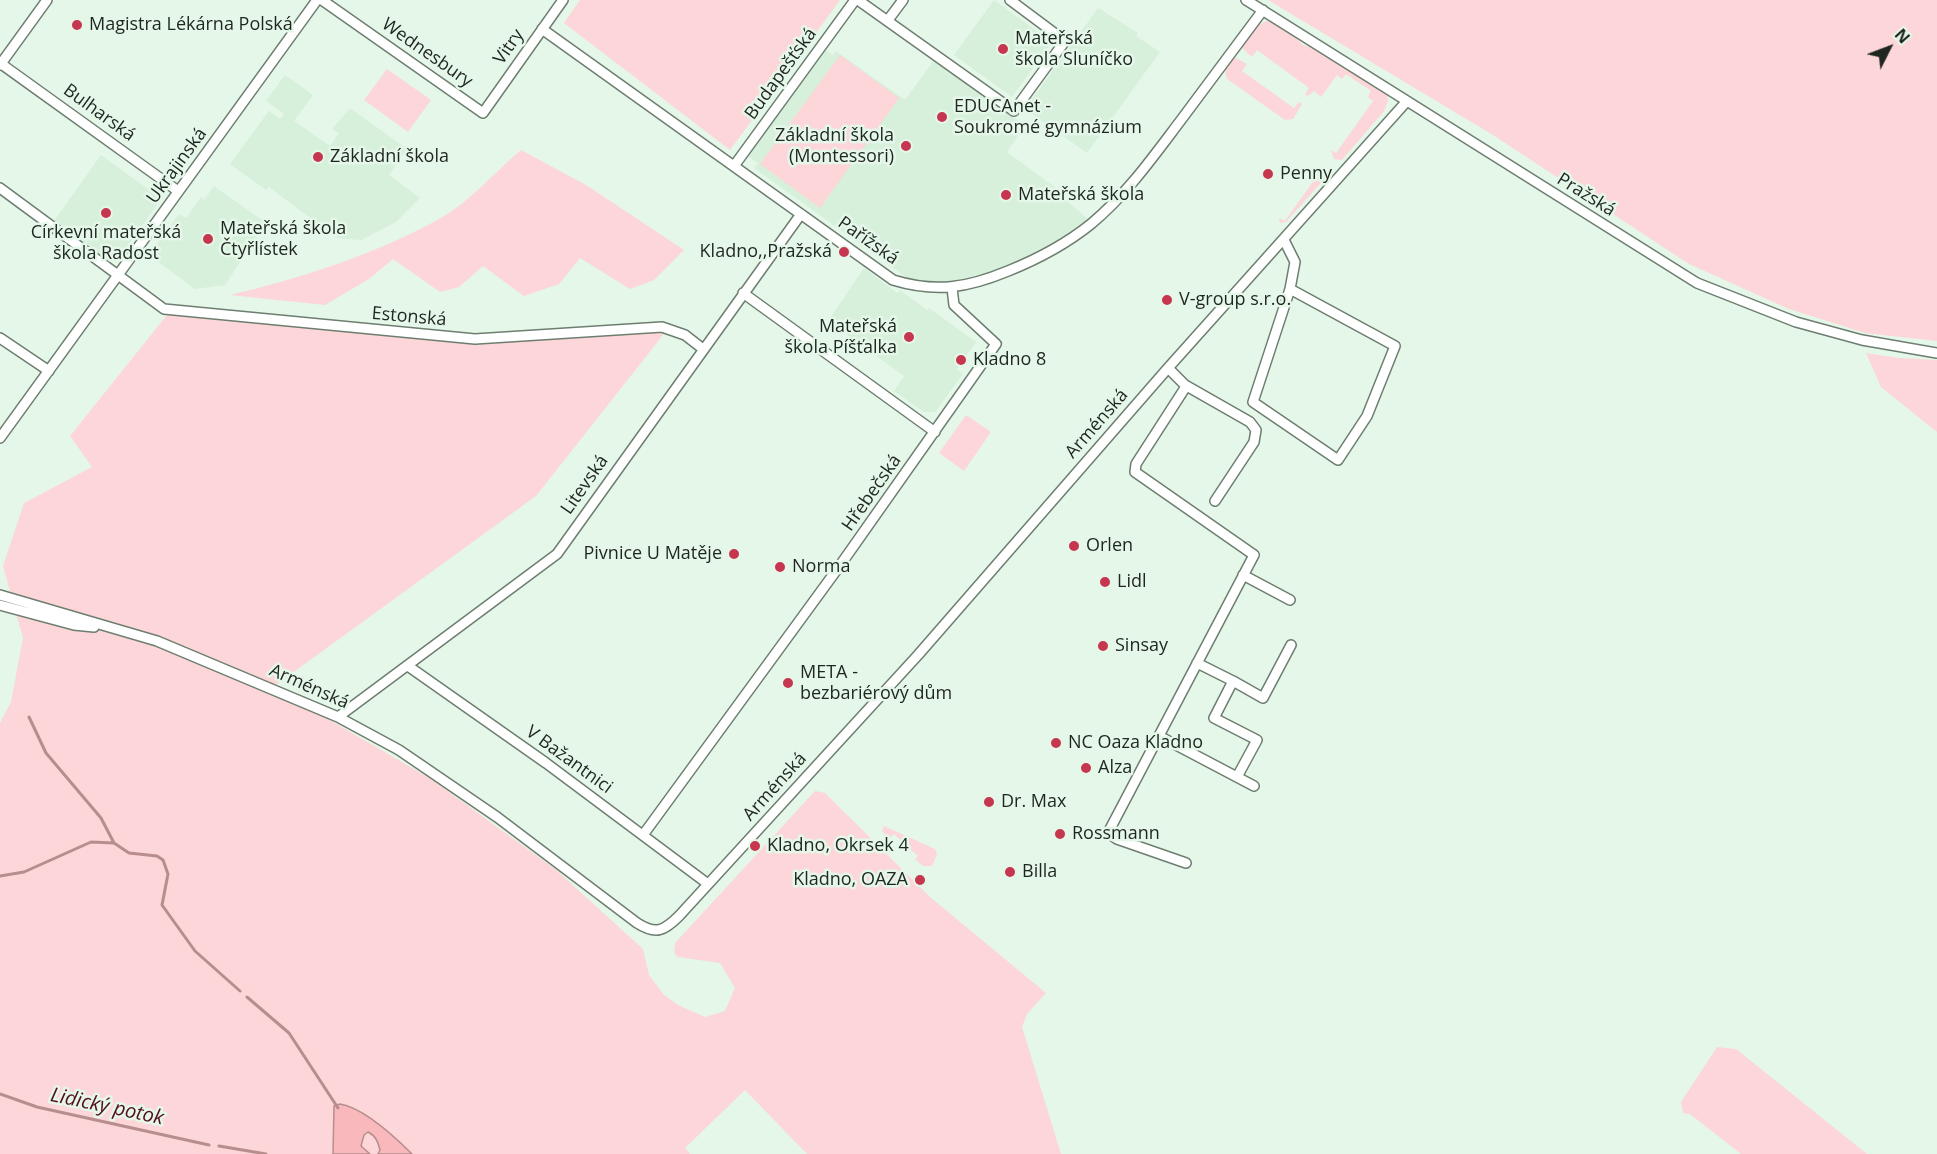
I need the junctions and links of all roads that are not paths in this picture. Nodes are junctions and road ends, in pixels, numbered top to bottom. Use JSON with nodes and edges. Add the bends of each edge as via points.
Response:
{"nodes":[{"id":1,"x":46,"y":0,"type":"edge"},
{"id":2,"x":317,"y":0,"type":"edge"},
{"id":3,"x":322,"y":0,"type":"edge"},
{"id":4,"x":563,"y":0,"type":"edge"},
{"id":5,"x":857,"y":0,"type":"edge"},
{"id":6,"x":903,"y":0,"type":"edge"},
{"id":7,"x":1010,"y":0,"type":"edge"},
{"id":8,"x":1248,"y":1,"type":"edge"},
{"id":9,"x":1263,"y":10,"type":"junction"},
{"id":10,"x":888,"y":20,"type":"junction"},
{"id":11,"x":542,"y":29,"type":"junction"},
{"id":12,"x":0,"y":64,"type":"edge"},
{"id":13,"x":1407,"y":101,"type":"junction"},
{"id":14,"x":483,"y":113,"type":"joint"},
{"id":15,"x":734,"y":166,"type":"junction"},
{"id":16,"x":0,"y":188,"type":"edge"},
{"id":17,"x":178,"y":191,"type":"junction"},
{"id":18,"x":801,"y":214,"type":"junction"},
{"id":19,"x":1284,"y":240,"type":"junction"},
{"id":20,"x":120,"y":274,"type":"junction"},
{"id":21,"x":952,"y":288,"type":"junction"},
{"id":22,"x":1290,"y":289,"type":"junction"},
{"id":23,"x":743,"y":293,"type":"junction"},
{"id":24,"x":0,"y":338,"type":"edge"},
{"id":25,"x":703,"y":349,"type":"junction"},
{"id":26,"x":1937,"y":353,"type":"edge"},
{"id":27,"x":1168,"y":369,"type":"junction"},
{"id":28,"x":49,"y":371,"type":"junction"},
{"id":29,"x":1185,"y":385,"type":"junction"},
{"id":30,"x":935,"y":432,"type":"junction"},
{"id":31,"x":0,"y":438,"type":"edge"},
{"id":32,"x":1215,"y":501,"type":"dead end"},
{"id":33,"x":1244,"y":575,"type":"junction"},
{"id":34,"x":0,"y":592,"type":"edge"},
{"id":35,"x":1290,"y":600,"type":"dead end"},
{"id":36,"x":0,"y":605,"type":"edge"},
{"id":37,"x":119,"y":629,"type":"junction"},
{"id":38,"x":1290,"y":645,"type":"dead end"},
{"id":39,"x":1197,"y":663,"type":"junction"},
{"id":40,"x":408,"y":666,"type":"junction"},
{"id":41,"x":1233,"y":681,"type":"junction"},
{"id":42,"x":338,"y":717,"type":"junction"},
{"id":43,"x":1159,"y":736,"type":"junction"},
{"id":44,"x":1238,"y":777,"type":"junction"},
{"id":45,"x":1254,"y":786,"type":"dead end"},
{"id":46,"x":643,"y":835,"type":"junction"},
{"id":47,"x":1186,"y":863,"type":"dead end"},
{"id":48,"x":708,"y":884,"type":"junction"}],
"edges":[{"from":1,"to":12,"type":"street"},
{"from":2,"to":17,"type":"street","name":"Ukrajinská"},
{"from":3,"to":14,"type":"street","name":"Wednesbury"},
{"from":4,"to":11,"type":"street","name":"Vitry"},
{"from":5,"to":10,"type":"street"},
{"from":5,"to":15,"type":"street","name":"Budapešťská"},
{"from":6,"to":10,"type":"street"},
{"from":7,"to":10,"type":"street","via":[[1065,40],[1014,111]]},
{"from":8,"to":9,"type":"street","name":"Pražská"},
{"from":9,"to":13,"type":"street","name":"Pražská"},
{"from":9,"to":21,"type":"street","name":"Pařížská","via":[[1150,162],[1090,224],[1043,256],[993,277]]},
{"from":11,"to":14,"type":"street","name":"Vitry"},
{"from":11,"to":15,"type":"street","name":"Pařížská"},
{"from":12,"to":17,"type":"street","name":"Bulharská"},
{"from":13,"to":19,"type":"street","name":"Arménská"},
{"from":13,"to":26,"type":"street","name":"Pražská","via":[[1697,283],[1796,322],[1862,340]]},
{"from":15,"to":18,"type":"street","name":"Pařížská"},
{"from":16,"to":20,"type":"street","name":"Estonská"},
{"from":17,"to":20,"type":"street","name":"Ukrajinská"},
{"from":18,"to":21,"type":"street","name":"Pařížská","via":[[893,280],[918,287]]},
{"from":18,"to":23,"type":"street","name":"Litevská"},
{"from":19,"to":22,"type":"street","via":[[1295,262]]},
{"from":19,"to":27,"type":"street","name":"Arménská"},
{"from":20,"to":25,"type":"street","name":"Estonská","via":[[164,309],[475,339],[662,327],[685,335]]},
{"from":20,"to":28,"type":"street","name":"Ukrajinská"},
{"from":21,"to":30,"type":"street","name":"Hřebečská","via":[[954,304],[996,344]]},
{"from":22,"to":22,"type":"street","via":[[1395,346],[1367,416],[1338,459],[1253,402]]},
{"from":23,"to":25,"type":"street","name":"Litevská"},
{"from":23,"to":30,"type":"street"},
{"from":24,"to":28,"type":"street"},
{"from":25,"to":40,"type":"street","name":"Litevská","via":[[558,554]]},
{"from":27,"to":29,"type":"street"},
{"from":27,"to":48,"type":"street","name":"Arménská","via":[[918,655]]},
{"from":28,"to":31,"type":"street","name":"Ukrajinská"},
{"from":29,"to":32,"type":"street","via":[[1250,422],[1256,430],[1254,442]]},
{"from":29,"to":33,"type":"street","via":[[1136,464],[1135,472],[1254,555]]},
{"from":30,"to":46,"type":"street","name":"Hřebečská"},
{"from":33,"to":35,"type":"street"},
{"from":33,"to":39,"type":"street"},
{"from":34,"to":37,"type":"street","name":"Arménská"},
{"from":36,"to":37,"type":"street","via":[[74,625]]},
{"from":37,"to":42,"type":"street","name":"Arménská","via":[[157,641]]},
{"from":38,"to":41,"type":"street","via":[[1263,698]]},
{"from":39,"to":41,"type":"street"},
{"from":39,"to":43,"type":"street"},
{"from":40,"to":42,"type":"street","name":"Litevská"},
{"from":40,"to":46,"type":"street","name":"V Bažantnici"},
{"from":41,"to":44,"type":"street","via":[[1214,718],[1257,740]]},
{"from":42,"to":48,"type":"street","name":"Arménská","via":[[428,768],[649,931],[669,927]]},
{"from":43,"to":44,"type":"street"},
{"from":43,"to":47,"type":"street","via":[[1110,830],[1117,839]]},
{"from":44,"to":45,"type":"street"},
{"from":46,"to":48,"type":"street","name":"V Bažantnici"}]}
